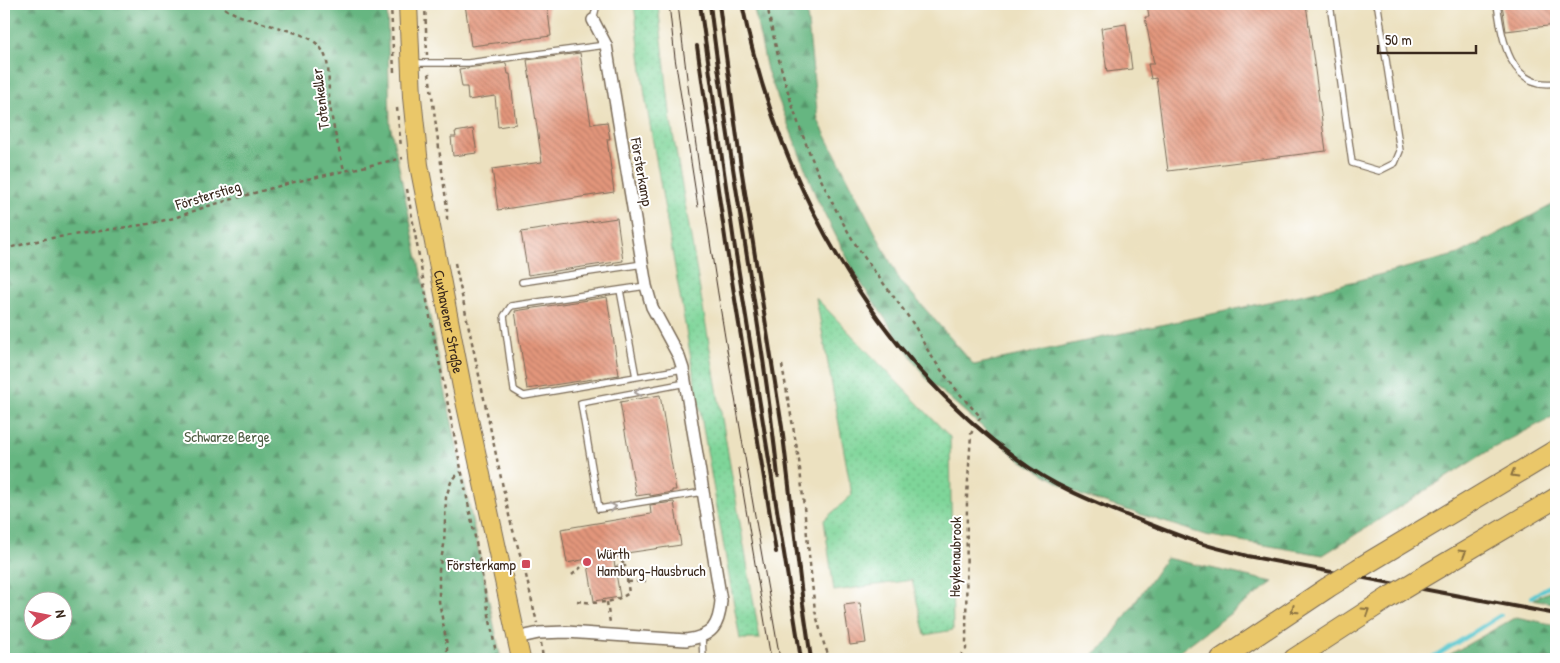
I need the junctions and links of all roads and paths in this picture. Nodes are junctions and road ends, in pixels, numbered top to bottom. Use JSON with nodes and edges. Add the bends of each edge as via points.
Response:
{"nodes":[{"id":1,"x":218,"y":4,"type":"edge"},
{"id":2,"x":408,"y":4,"type":"edge"},
{"id":3,"x":425,"y":4,"type":"edge"},
{"id":4,"x":597,"y":4,"type":"edge"},
{"id":5,"x":767,"y":4,"type":"edge"},
{"id":6,"x":1330,"y":4,"type":"edge"},
{"id":7,"x":1376,"y":4,"type":"edge"},
{"id":8,"x":1497,"y":4,"type":"edge"},
{"id":9,"x":593,"y":20,"type":"joint"},
{"id":10,"x":606,"y":45,"type":"junction"},
{"id":11,"x":428,"y":63,"type":"junction"},
{"id":12,"x":409,"y":64,"type":"junction"},
{"id":13,"x":1556,"y":83,"type":"edge"},
{"id":14,"x":418,"y":156,"type":"junction"},
{"id":15,"x":344,"y":170,"type":"junction"},
{"id":16,"x":447,"y":227,"type":"dead end"},
{"id":17,"x":4,"y":250,"type":"edge"},
{"id":18,"x":453,"y":256,"type":"dead end"},
{"id":19,"x":642,"y":264,"type":"junction"},
{"id":20,"x":522,"y":282,"type":"dead end"},
{"id":21,"x":646,"y":286,"type":"junction"},
{"id":22,"x":620,"y":290,"type":"junction"},
{"id":23,"x":782,"y":365,"type":"dead end"},
{"id":24,"x":683,"y":369,"type":"junction"},
{"id":25,"x":636,"y":377,"type":"junction"},
{"id":26,"x":686,"y":383,"type":"junction"},
{"id":27,"x":1556,"y":450,"type":"edge"},
{"id":28,"x":479,"y":467,"type":"junction"},
{"id":29,"x":703,"y":492,"type":"junction"},
{"id":30,"x":1556,"y":498,"type":"edge"},
{"id":31,"x":617,"y":554,"type":"dead end"},
{"id":32,"x":588,"y":562,"type":"dead end"},
{"id":33,"x":625,"y":566,"type":"junction"},
{"id":34,"x":615,"y":567,"type":"dead end"},
{"id":35,"x":572,"y":575,"type":"dead end"},
{"id":36,"x":646,"y":581,"type":"dead end"},
{"id":37,"x":628,"y":582,"type":"junction"},
{"id":38,"x":577,"y":601,"type":"dead end"},
{"id":39,"x":607,"y":602,"type":"junction"},
{"id":40,"x":539,"y":633,"type":"junction"},
{"id":41,"x":609,"y":635,"type":"junction"},
{"id":42,"x":702,"y":637,"type":"junction"},
{"id":43,"x":516,"y":638,"type":"junction"},
{"id":44,"x":447,"y":659,"type":"edge"},
{"id":45,"x":521,"y":659,"type":"edge"},
{"id":46,"x":703,"y":659,"type":"edge"},
{"id":47,"x":830,"y":659,"type":"edge"},
{"id":48,"x":958,"y":659,"type":"edge"},
{"id":49,"x":1221,"y":659,"type":"edge"},
{"id":50,"x":1294,"y":659,"type":"edge"}],
"edges":[{"from":1,"to":15,"type":"path","name":"Totenkeller","via":[[240,15],[305,36],[323,50],[327,61],[329,103]]},
{"from":2,"to":12,"type":"main road","name":"Cuxhavener Straße"},
{"from":3,"to":11,"type":"path"},
{"from":4,"to":9,"type":"lane"},
{"from":5,"to":48,"type":"path","name":"Heykenaubrook","via":[[776,49],[809,151],[838,213],[926,348],[981,417],[971,434],[967,496],[966,649]]},
{"from":6,"to":7,"type":"lane","via":[[1352,163],[1378,171],[1395,163],[1400,151]]},
{"from":8,"to":13,"type":"lane","via":[[1503,38],[1515,66],[1533,81],[1544,85]]},
{"from":9,"to":10,"type":"street","name":"Försterkamp"},
{"from":10,"to":11,"type":"lane","via":[[468,63]]},
{"from":10,"to":19,"type":"street","name":"Försterkamp"},
{"from":11,"to":12,"type":"lane"},
{"from":11,"to":16,"type":"path"},
{"from":12,"to":14,"type":"main road","name":"Cuxhavener Straße"},
{"from":14,"to":15,"type":"path","name":"Försterstieg"},
{"from":14,"to":28,"type":"main road","name":"Cuxhavener Straße"},
{"from":15,"to":17,"type":"path","name":"Försterstieg","via":[[174,218],[45,239]]},
{"from":18,"to":40,"type":"path","via":[[510,520]]},
{"from":19,"to":20,"type":"lane"},
{"from":19,"to":21,"type":"street","name":"Försterkamp"},
{"from":21,"to":22,"type":"lane"},
{"from":21,"to":24,"type":"street","name":"Försterkamp","via":[[652,307]]},
{"from":22,"to":25,"type":"lane"},
{"from":22,"to":25,"type":"lane","via":[[511,306],[504,316],[514,390],[524,396]]},
{"from":23,"to":47,"type":"path","via":[[799,460],[815,611]]},
{"from":24,"to":25,"type":"lane"},
{"from":24,"to":26,"type":"street","name":"Försterkamp"},
{"from":26,"to":29,"type":"street","name":"Försterkamp"},
{"from":26,"to":29,"type":"lane","one_way":true,"via":[[581,403],[599,509]]},
{"from":27,"to":49,"type":"highway","one_way":true,"bridge":true,"via":[[1327,588]]},
{"from":28,"to":43,"type":"main road","name":"Cuxhavener Straße"},
{"from":28,"to":44,"type":"path","via":[[464,470],[447,490],[439,570],[439,601]]},
{"from":29,"to":42,"type":"street","name":"Försterkamp","via":[[721,600],[720,616],[715,626]]},
{"from":50,"to":30,"type":"highway","one_way":true,"bridge":true,"via":[[1388,598]]},
{"from":31,"to":33,"type":"path"},
{"from":32,"to":35,"type":"path"},
{"from":33,"to":34,"type":"path"},
{"from":33,"to":37,"type":"path"},
{"from":36,"to":37,"type":"path"},
{"from":37,"to":39,"type":"path","via":[[629,593]]},
{"from":38,"to":39,"type":"path"},
{"from":39,"to":41,"type":"path"},
{"from":40,"to":41,"type":"street"},
{"from":40,"to":43,"type":"street"},
{"from":41,"to":42,"type":"street","via":[[686,640]]},
{"from":42,"to":46,"type":"lane"},
{"from":43,"to":45,"type":"main road","name":"Cuxhavener Straße"}]}
